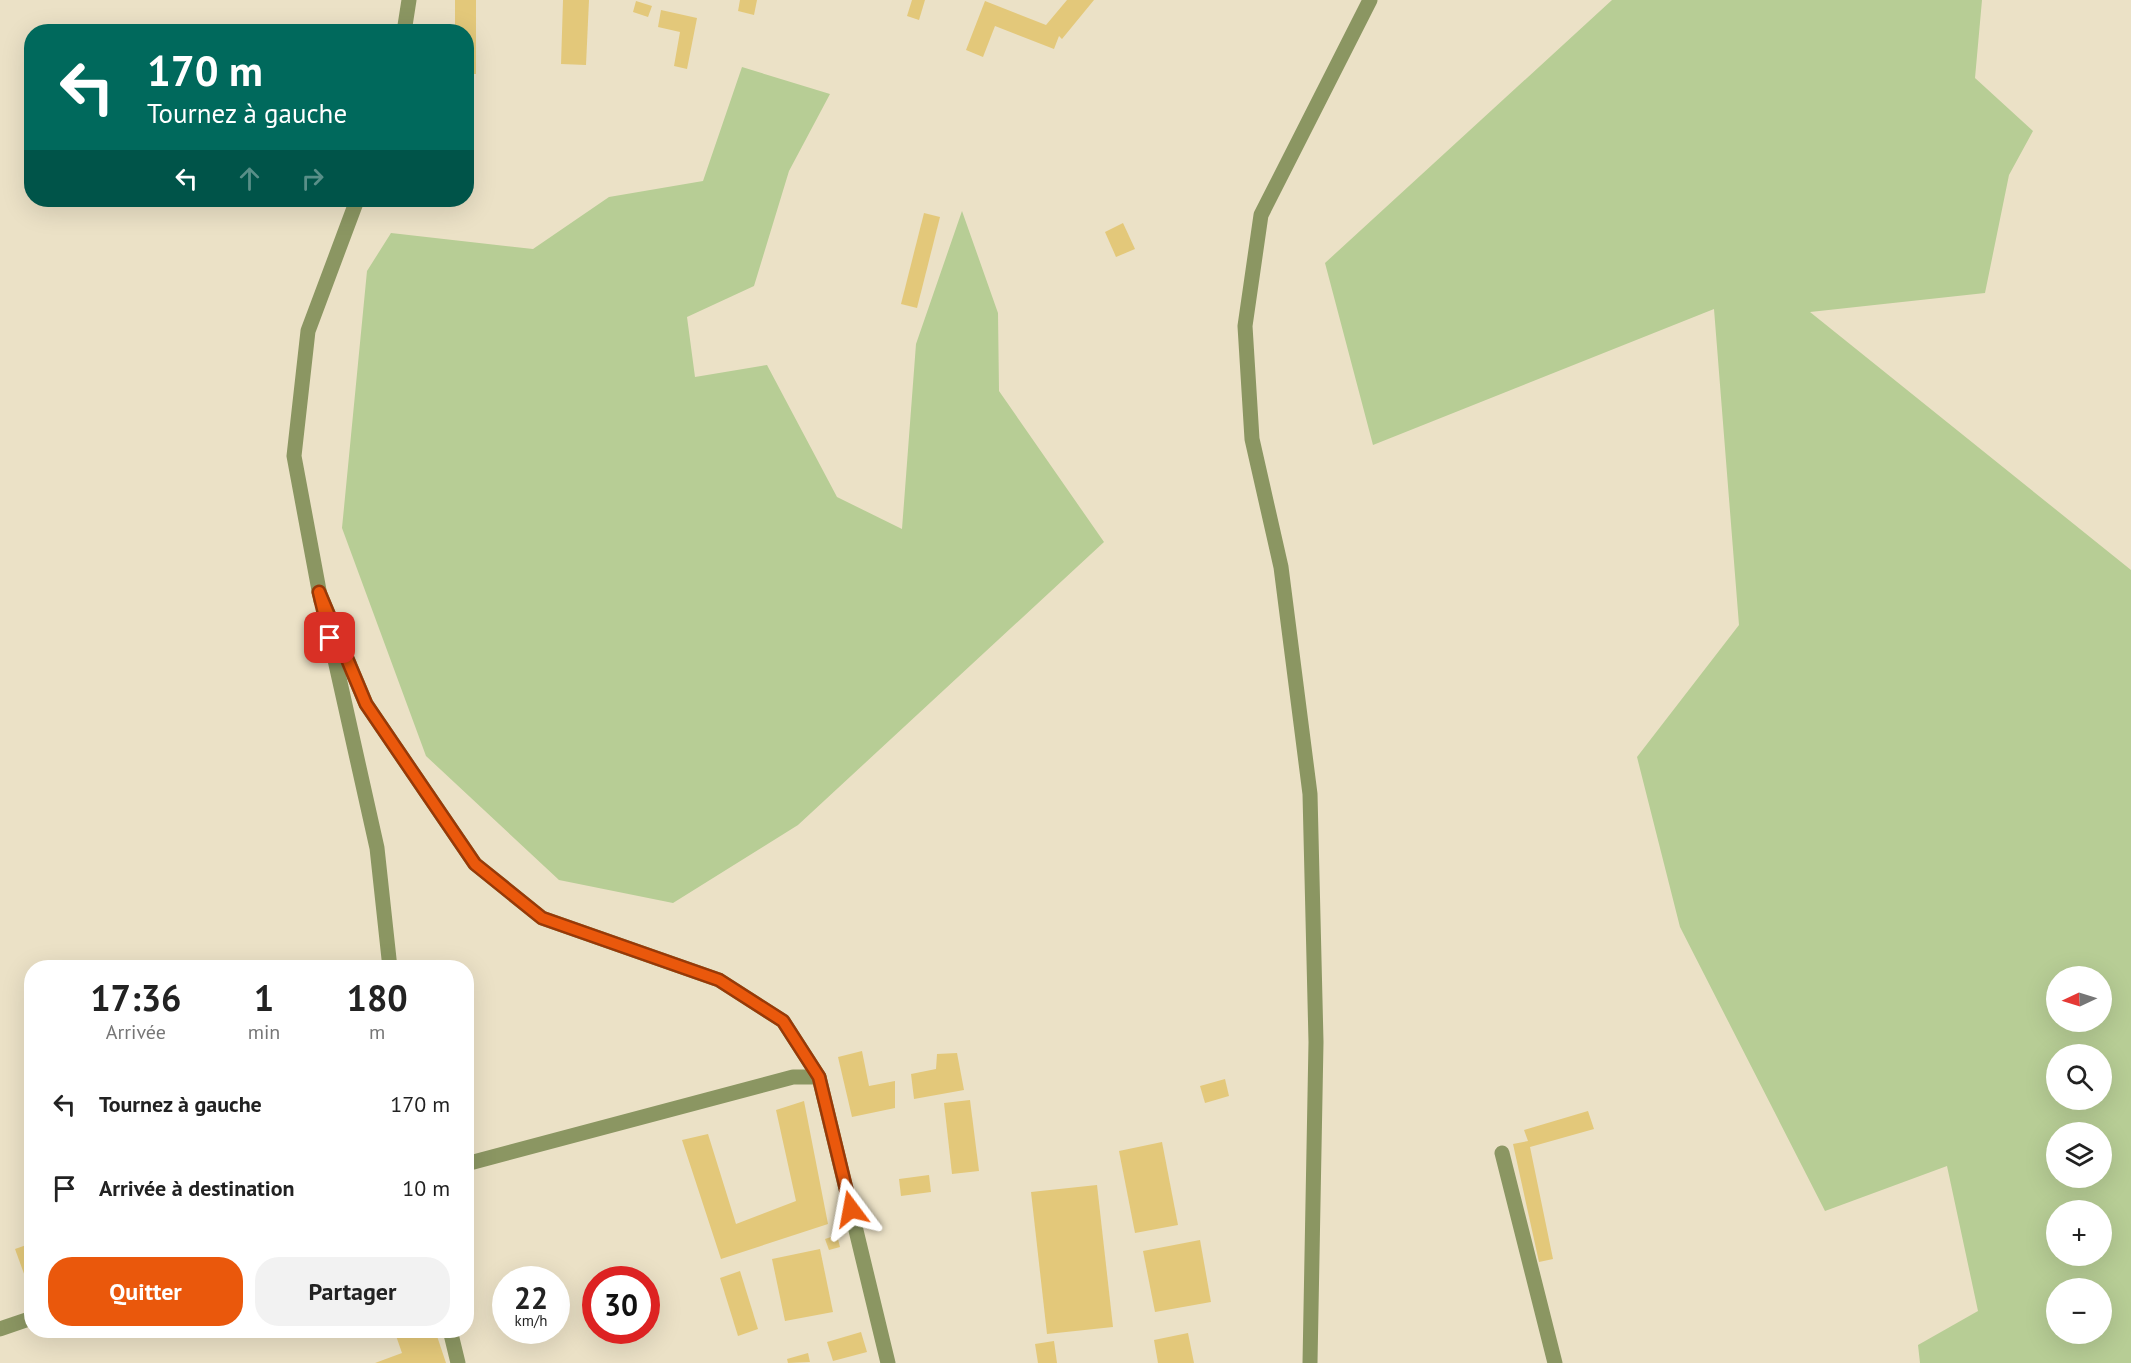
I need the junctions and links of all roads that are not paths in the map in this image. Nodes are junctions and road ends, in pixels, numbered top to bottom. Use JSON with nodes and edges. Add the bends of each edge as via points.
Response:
{"nodes":[{"id":1,"x":409,"y":0,"type":"edge"},
{"id":2,"x":1370,"y":0,"type":"edge"},
{"id":3,"x":405,"y":24,"type":"edge"},
{"id":4,"x":354,"y":207,"type":"edge"},
{"id":5,"x":319,"y":592,"type":"junction"},
{"id":6,"x":389,"y":960,"type":"edge"},
{"id":7,"x":819,"y":1077,"type":"junction"},
{"id":8,"x":1503,"y":1153,"type":"dead end"},
{"id":9,"x":474,"y":1162,"type":"edge"},
{"id":10,"x":24,"y":1321,"type":"edge"},
{"id":11,"x":0,"y":1329,"type":"edge"},
{"id":12,"x":452,"y":1338,"type":"edge"},
{"id":13,"x":458,"y":1363,"type":"edge"},
{"id":14,"x":888,"y":1363,"type":"edge"},
{"id":15,"x":1309,"y":1363,"type":"edge"},
{"id":16,"x":1555,"y":1363,"type":"edge"}],
"edges":[{"from":1,"to":3,"type":"street"},
{"from":2,"to":15,"type":"street","via":[[1261,215],[1245,326],[1252,439],[1281,567],[1310,794],[1316,1042]]},
{"from":4,"to":5,"type":"street","via":[[308,331],[294,456]]},
{"from":5,"to":6,"type":"street","via":[[377,848]]},
{"from":5,"to":7,"type":"street","via":[[366,704],[475,864],[542,918],[719,980],[783,1021]]},
{"from":7,"to":9,"type":"street","via":[[793,1077]]},
{"from":7,"to":14,"type":"street"},
{"from":8,"to":16,"type":"street"},
{"from":10,"to":11,"type":"street"},
{"from":12,"to":13,"type":"street"}]}
